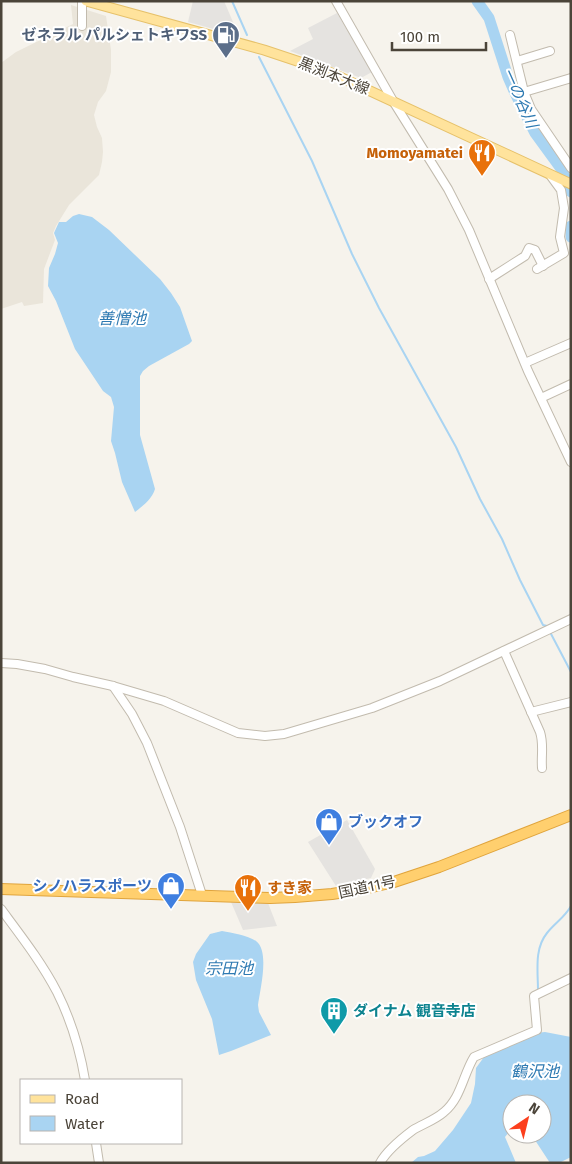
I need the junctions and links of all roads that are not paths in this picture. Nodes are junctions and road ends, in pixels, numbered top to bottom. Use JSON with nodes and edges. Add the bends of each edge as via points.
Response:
{"nodes":[{"id":1,"x":82,"y":1,"type":"edge"},
{"id":2,"x":86,"y":1,"type":"edge"},
{"id":3,"x":336,"y":1,"type":"edge"},
{"id":4,"x":82,"y":26,"type":"dead end"},
{"id":5,"x":510,"y":35,"type":"dead end"},
{"id":6,"x":550,"y":52,"type":"dead end"},
{"id":7,"x":517,"y":61,"type":"junction"},
{"id":8,"x":571,"y":78,"type":"edge"},
{"id":9,"x":524,"y":92,"type":"junction"},
{"id":10,"x":393,"y":101,"type":"junction"},
{"id":11,"x":571,"y":168,"type":"edge"},
{"id":12,"x":550,"y":175,"type":"junction"},
{"id":13,"x":571,"y":184,"type":"edge"},
{"id":14,"x":489,"y":279,"type":"junction"},
{"id":15,"x":571,"y":343,"type":"edge"},
{"id":16,"x":525,"y":363,"type":"junction"},
{"id":17,"x":571,"y":384,"type":"edge"},
{"id":18,"x":541,"y":398,"type":"junction"},
{"id":19,"x":571,"y":462,"type":"edge"},
{"id":20,"x":571,"y":618,"type":"edge"},
{"id":21,"x":504,"y":651,"type":"junction"},
{"id":22,"x":1,"y":663,"type":"edge"},
{"id":23,"x":113,"y":686,"type":"junction"},
{"id":24,"x":571,"y":702,"type":"edge"},
{"id":25,"x":531,"y":712,"type":"junction"},
{"id":26,"x":542,"y":768,"type":"dead end"},
{"id":27,"x":571,"y":815,"type":"edge"},
{"id":28,"x":1,"y":889,"type":"edge"},
{"id":29,"x":202,"y":895,"type":"junction"},
{"id":30,"x":1,"y":909,"type":"edge"},
{"id":31,"x":571,"y":978,"type":"edge"},
{"id":32,"x":85,"y":1079,"type":"edge"},
{"id":33,"x":96,"y":1144,"type":"edge"},
{"id":34,"x":99,"y":1163,"type":"edge"},
{"id":35,"x":380,"y":1163,"type":"edge"}],
"edges":[{"from":1,"to":4,"type":"street"},
{"from":2,"to":10,"type":"main road","name":"黒渕本大線","via":[[287,57]]},
{"from":3,"to":10,"type":"street"},
{"from":5,"to":7,"type":"street"},
{"from":6,"to":7,"type":"street"},
{"from":7,"to":9,"type":"street"},
{"from":8,"to":9,"type":"street"},
{"from":9,"to":11,"type":"street","via":[[530,109]]},
{"from":10,"to":12,"type":"main road","name":"黒渕本大線"},
{"from":10,"to":14,"type":"street","via":[[448,188]]},
{"from":12,"to":13,"type":"main road","name":"黒渕本大線"},
{"from":12,"to":14,"type":"street","via":[[561,190],[564,208],[560,237],[564,253],[540,268],[535,250],[529,248],[525,256]]},
{"from":14,"to":16,"type":"street"},
{"from":15,"to":16,"type":"street"},
{"from":16,"to":18,"type":"street"},
{"from":17,"to":18,"type":"street"},
{"from":18,"to":19,"type":"street"},
{"from":20,"to":21,"type":"street"},
{"from":21,"to":23,"type":"street","via":[[372,708],[284,734],[265,736],[238,733],[164,701]]},
{"from":21,"to":25,"type":"street"},
{"from":22,"to":23,"type":"street","via":[[27,665]]},
{"from":23,"to":29,"type":"street","via":[[147,743]]},
{"from":24,"to":25,"type":"street"},
{"from":25,"to":26,"type":"street","via":[[543,742]]},
{"from":27,"to":29,"type":"highway","name":"国道11号","via":[[424,873],[371,888],[295,898]]},
{"from":28,"to":29,"type":"highway","name":"国道11号"},
{"from":30,"to":32,"type":"street","via":[[57,992],[76,1041]]},
{"from":31,"to":35,"type":"street","via":[[534,996],[537,1030],[474,1057],[457,1096],[445,1112],[413,1130],[385,1154]]},
{"from":33,"to":34,"type":"street"}]}
